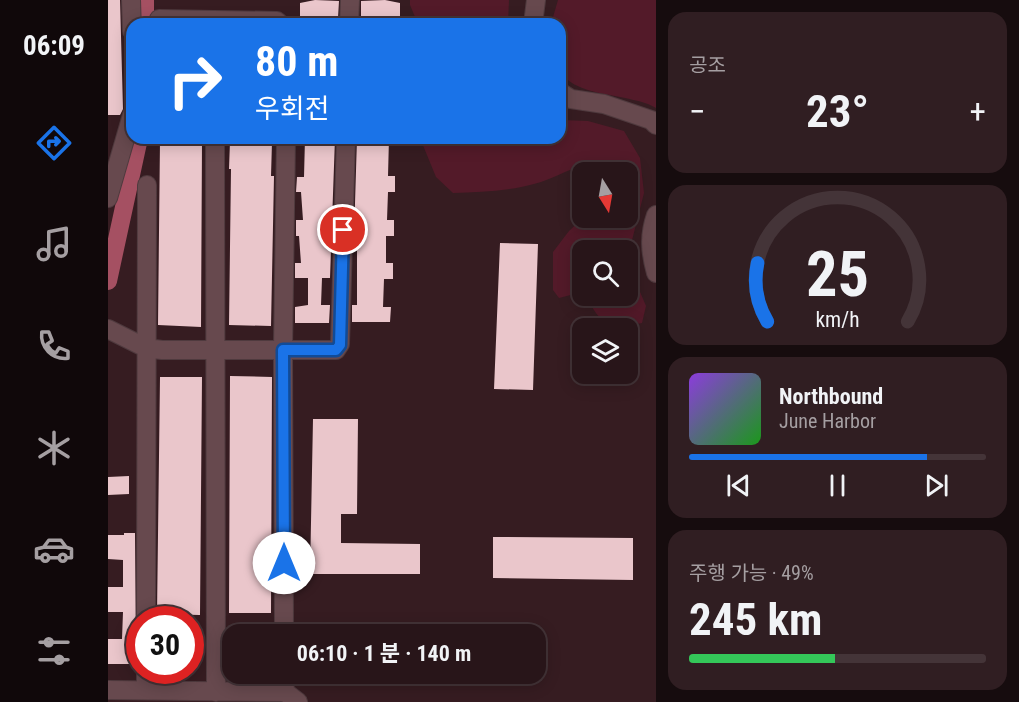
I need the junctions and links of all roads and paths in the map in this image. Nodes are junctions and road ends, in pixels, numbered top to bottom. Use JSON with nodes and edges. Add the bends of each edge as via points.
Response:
{"nodes":[{"id":1,"x":131,"y":0,"type":"edge"},
{"id":2,"x":350,"y":0,"type":"edge"},
{"id":3,"x":536,"y":0,"type":"edge"},
{"id":4,"x":132,"y":18,"type":"edge"},
{"id":5,"x":349,"y":18,"type":"edge"},
{"id":6,"x":534,"y":18,"type":"edge"},
{"id":7,"x":566,"y":96,"type":"edge"},
{"id":8,"x":656,"y":124,"type":"edge"},
{"id":9,"x":126,"y":136,"type":"edge"},
{"id":10,"x":215,"y":144,"type":"edge"},
{"id":11,"x":286,"y":144,"type":"edge"},
{"id":12,"x":346,"y":144,"type":"edge"},
{"id":13,"x":147,"y":185,"type":"dead end"},
{"id":14,"x":108,"y":198,"type":"edge"},
{"id":15,"x":656,"y":215,"type":"edge"},
{"id":16,"x":656,"y":273,"type":"edge"},
{"id":17,"x":108,"y":329,"type":"edge"},
{"id":18,"x":146,"y":348,"type":"junction"},
{"id":19,"x":215,"y":350,"type":"junction"},
{"id":20,"x":283,"y":350,"type":"junction"},
{"id":21,"x":146,"y":606,"type":"edge"},
{"id":22,"x":284,"y":624,"type":"edge"},
{"id":23,"x":146,"y":684,"type":"edge"},
{"id":24,"x":108,"y":690,"type":"edge"},
{"id":25,"x":146,"y":690,"type":"junction"},
{"id":26,"x":216,"y":692,"type":"junction"},
{"id":27,"x":291,"y":697,"type":"edge"}],
"edges":[{"from":1,"to":4,"type":"street"},
{"from":2,"to":5,"type":"street"},
{"from":3,"to":6,"type":"street"},
{"from":7,"to":8,"type":"street","via":[[604,104]]},
{"from":9,"to":14,"type":"street"},
{"from":10,"to":19,"type":"street"},
{"from":11,"to":20,"type":"street"},
{"from":12,"to":20,"type":"street","via":[[340,345],[336,350]]},
{"from":13,"to":18,"type":"street"},
{"from":15,"to":16,"type":"street","via":[[651,255]]},
{"from":17,"to":18,"type":"street"},
{"from":18,"to":19,"type":"street"},
{"from":18,"to":21,"type":"street"},
{"from":19,"to":20,"type":"street"},
{"from":19,"to":26,"type":"street"},
{"from":20,"to":22,"type":"street"},
{"from":23,"to":25,"type":"street"},
{"from":24,"to":25,"type":"street"},
{"from":25,"to":26,"type":"street"},
{"from":26,"to":27,"type":"street"}]}
